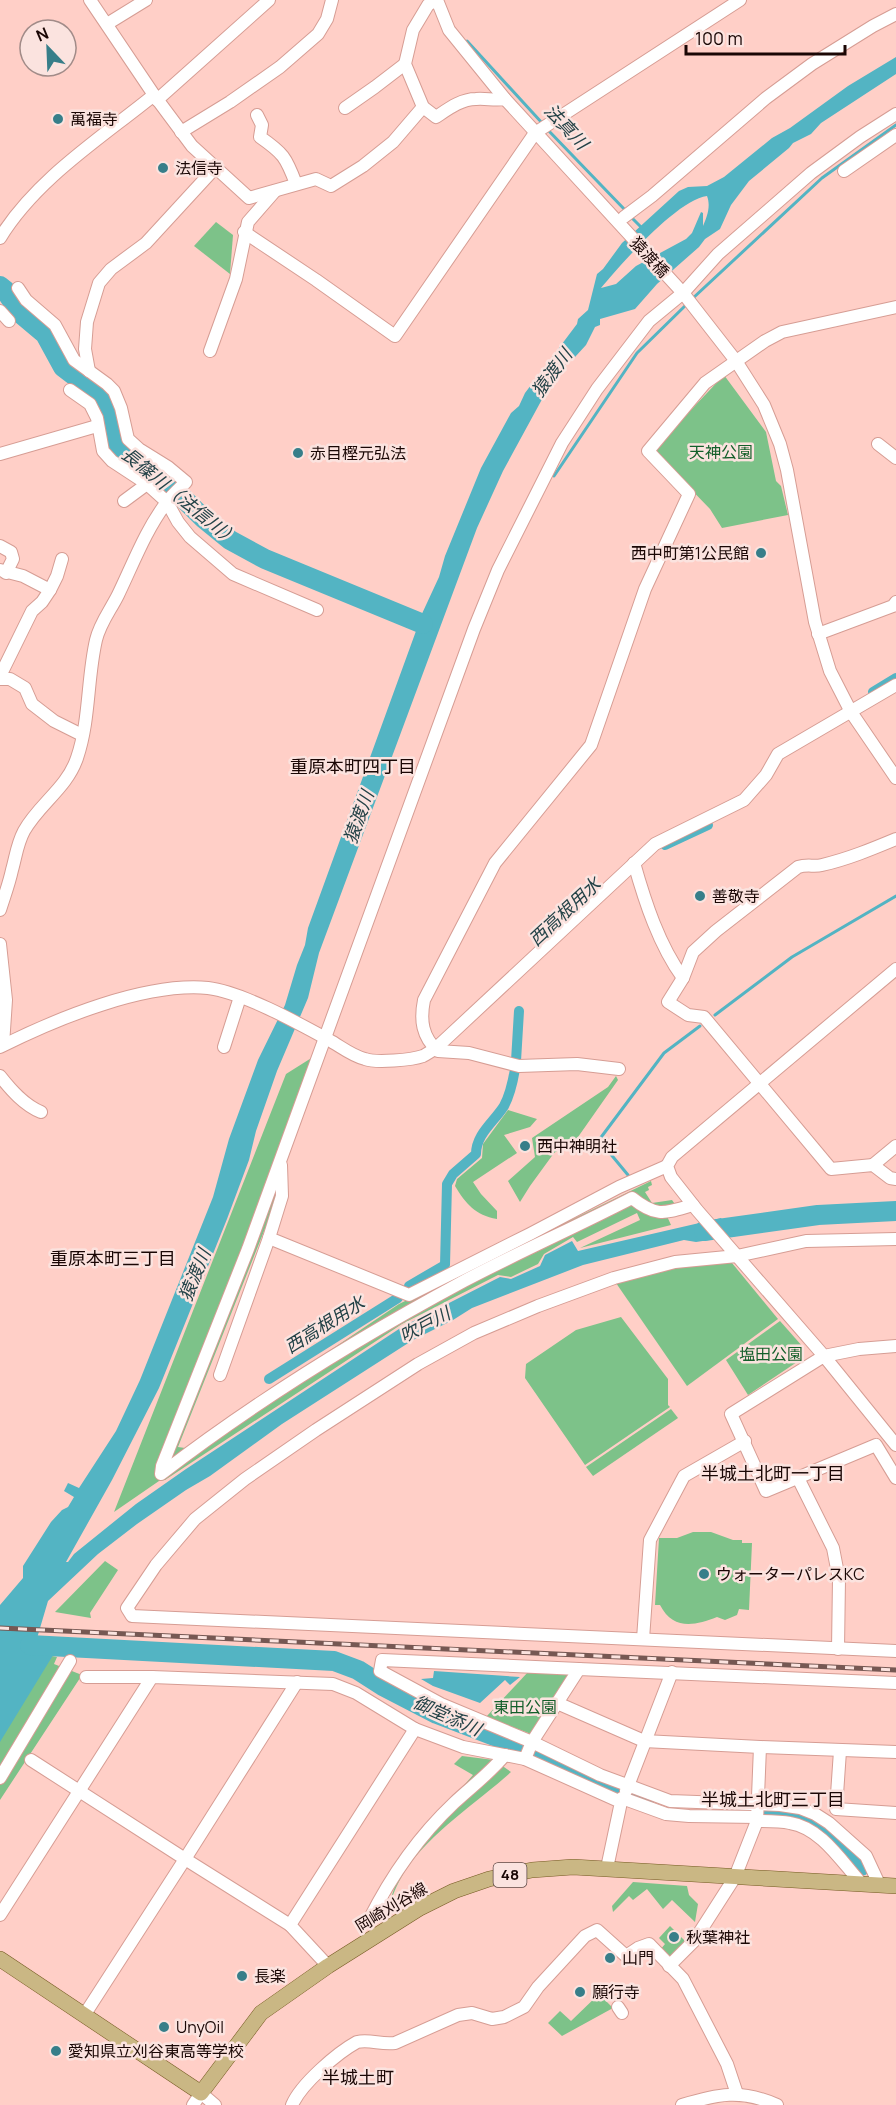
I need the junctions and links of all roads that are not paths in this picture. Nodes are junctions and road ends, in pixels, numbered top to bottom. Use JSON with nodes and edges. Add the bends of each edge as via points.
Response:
{"nodes":[{"id":1,"x":90,"y":0,"type":"edge"},
{"id":2,"x":146,"y":0,"type":"edge"},
{"id":3,"x":268,"y":0,"type":"edge"},
{"id":4,"x":332,"y":0,"type":"edge"},
{"id":5,"x":436,"y":0,"type":"edge"},
{"id":6,"x":740,"y":0,"type":"edge"},
{"id":7,"x":896,"y":14,"type":"edge"},
{"id":8,"x":107,"y":24,"type":"junction"},
{"id":9,"x":405,"y":64,"type":"junction"},
{"id":10,"x":155,"y":98,"type":"junction"},
{"id":11,"x":505,"y":99,"type":"junction"},
{"id":12,"x":423,"y":107,"type":"junction"},
{"id":13,"x":345,"y":108,"type":"dead end"},
{"id":14,"x":896,"y":114,"type":"edge"},
{"id":15,"x":257,"y":115,"type":"dead end"},
{"id":16,"x":542,"y":129,"type":"junction"},
{"id":17,"x":181,"y":132,"type":"junction"},
{"id":18,"x":896,"y":135,"type":"edge"},
{"id":19,"x":215,"y":168,"type":"junction"},
{"id":20,"x":844,"y":171,"type":"dead end"},
{"id":21,"x":296,"y":184,"type":"junction"},
{"id":22,"x":275,"y":191,"type":"junction"},
{"id":23,"x":625,"y":216,"type":"junction"},
{"id":24,"x":244,"y":232,"type":"junction"},
{"id":25,"x":0,"y":238,"type":"edge"},
{"id":26,"x":18,"y":288,"type":"dead end"},
{"id":27,"x":683,"y":293,"type":"junction"},
{"id":28,"x":896,"y":307,"type":"edge"},
{"id":29,"x":0,"y":311,"type":"edge"},
{"id":30,"x":9,"y":321,"type":"dead end"},
{"id":31,"x":210,"y":351,"type":"dead end"},
{"id":32,"x":736,"y":360,"type":"junction"},
{"id":33,"x":89,"y":371,"type":"junction"},
{"id":34,"x":70,"y":390,"type":"dead end"},
{"id":35,"x":97,"y":426,"type":"junction"},
{"id":36,"x":878,"y":444,"type":"dead end"},
{"id":37,"x":0,"y":454,"type":"edge"},
{"id":38,"x":896,"y":459,"type":"edge"},
{"id":39,"x":147,"y":484,"type":"junction"},
{"id":40,"x":124,"y":501,"type":"dead end"},
{"id":41,"x":167,"y":502,"type":"junction"},
{"id":42,"x":159,"y":515,"type":"junction"},
{"id":43,"x":178,"y":522,"type":"junction"},
{"id":44,"x":0,"y":546,"type":"edge"},
{"id":45,"x":62,"y":559,"type":"dead end"},
{"id":46,"x":3,"y":572,"type":"edge"},
{"id":47,"x":50,"y":590,"type":"junction"},
{"id":48,"x":896,"y":602,"type":"edge"},
{"id":49,"x":317,"y":610,"type":"dead end"},
{"id":50,"x":818,"y":634,"type":"junction"},
{"id":51,"x":0,"y":678,"type":"edge"},
{"id":52,"x":896,"y":685,"type":"edge"},
{"id":53,"x":851,"y":712,"type":"junction"},
{"id":54,"x":82,"y":735,"type":"junction"},
{"id":55,"x":896,"y":778,"type":"edge"},
{"id":56,"x":896,"y":839,"type":"edge"},
{"id":57,"x":634,"y":863,"type":"junction"},
{"id":58,"x":6,"y":869,"type":"edge"},
{"id":59,"x":0,"y":910,"type":"edge"},
{"id":60,"x":0,"y":944,"type":"edge"},
{"id":61,"x":896,"y":969,"type":"edge"},
{"id":62,"x":683,"y":978,"type":"junction"},
{"id":63,"x":240,"y":997,"type":"junction"},
{"id":64,"x":325,"y":1038,"type":"junction"},
{"id":65,"x":2,"y":1046,"type":"edge"},
{"id":66,"x":224,"y":1047,"type":"dead end"},
{"id":67,"x":435,"y":1049,"type":"junction"},
{"id":68,"x":619,"y":1069,"type":"dead end"},
{"id":69,"x":0,"y":1076,"type":"edge"},
{"id":70,"x":760,"y":1084,"type":"junction"},
{"id":71,"x":41,"y":1112,"type":"dead end"},
{"id":72,"x":896,"y":1146,"type":"edge"},
{"id":73,"x":280,"y":1159,"type":"junction"},
{"id":74,"x":667,"y":1166,"type":"junction"},
{"id":75,"x":873,"y":1166,"type":"junction"},
{"id":76,"x":896,"y":1179,"type":"edge"},
{"id":77,"x":695,"y":1207,"type":"junction"},
{"id":78,"x":269,"y":1238,"type":"junction"},
{"id":79,"x":896,"y":1239,"type":"edge"},
{"id":80,"x":735,"y":1254,"type":"junction"},
{"id":81,"x":896,"y":1346,"type":"edge"},
{"id":82,"x":824,"y":1356,"type":"junction"},
{"id":83,"x":220,"y":1375,"type":"dead end"},
{"id":84,"x":745,"y":1441,"type":"junction"},
{"id":85,"x":896,"y":1445,"type":"edge"},
{"id":86,"x":798,"y":1478,"type":"junction"},
{"id":87,"x":896,"y":1478,"type":"edge"},
{"id":88,"x":643,"y":1639,"type":"junction"},
{"id":89,"x":838,"y":1649,"type":"junction"},
{"id":90,"x":896,"y":1651,"type":"edge"},
{"id":91,"x":70,"y":1660,"type":"dead end"},
{"id":92,"x":579,"y":1668,"type":"junction"},
{"id":93,"x":672,"y":1672,"type":"junction"},
{"id":94,"x":86,"y":1677,"type":"dead end"},
{"id":95,"x":152,"y":1677,"type":"junction"},
{"id":96,"x":297,"y":1682,"type":"junction"},
{"id":97,"x":896,"y":1683,"type":"edge"},
{"id":98,"x":557,"y":1703,"type":"junction"},
{"id":99,"x":415,"y":1729,"type":"junction"},
{"id":100,"x":645,"y":1741,"type":"junction"},
{"id":101,"x":532,"y":1742,"type":"junction"},
{"id":102,"x":760,"y":1747,"type":"junction"},
{"id":103,"x":840,"y":1751,"type":"junction"},
{"id":104,"x":896,"y":1752,"type":"edge"},
{"id":105,"x":505,"y":1755,"type":"junction"},
{"id":106,"x":525,"y":1759,"type":"junction"},
{"id":107,"x":31,"y":1760,"type":"dead end"},
{"id":108,"x":0,"y":1778,"type":"edge"},
{"id":109,"x":628,"y":1785,"type":"junction"},
{"id":110,"x":80,"y":1790,"type":"junction"},
{"id":111,"x":622,"y":1800,"type":"junction"},
{"id":112,"x":896,"y":1813,"type":"edge"},
{"id":113,"x":757,"y":1814,"type":"junction"},
{"id":114,"x":185,"y":1859,"type":"junction"},
{"id":115,"x":607,"y":1868,"type":"junction"},
{"id":116,"x":735,"y":1877,"type":"junction"},
{"id":117,"x":861,"y":1883,"type":"junction"},
{"id":118,"x":879,"y":1884,"type":"junction"},
{"id":119,"x":896,"y":1887,"type":"edge"},
{"id":120,"x":0,"y":1915,"type":"edge"},
{"id":121,"x":369,"y":1920,"type":"dead end"},
{"id":122,"x":290,"y":1925,"type":"junction"},
{"id":123,"x":0,"y":1959,"type":"edge"},
{"id":124,"x":328,"y":1966,"type":"junction"},
{"id":125,"x":669,"y":1966,"type":"junction"},
{"id":126,"x":85,"y":2014,"type":"junction"},
{"id":127,"x":737,"y":2094,"type":"junction"},
{"id":128,"x":197,"y":2099,"type":"edge"},
{"id":129,"x":713,"y":2100,"type":"edge"},
{"id":130,"x":215,"y":2105,"type":"edge"},
{"id":131,"x":292,"y":2105,"type":"edge"},
{"id":132,"x":682,"y":2105,"type":"edge"},
{"id":133,"x":777,"y":2105,"type":"edge"}],
"edges":[{"from":1,"to":8,"type":"street"},
{"from":2,"to":8,"type":"street"},
{"from":3,"to":10,"type":"street"},
{"from":4,"to":17,"type":"street","via":[[318,34],[280,67]]},
{"from":5,"to":9,"type":"street","via":[[428,5],[413,30]]},
{"from":5,"to":11,"type":"street","name":"猿渡橋","via":[[449,30]]},
{"from":6,"to":16,"type":"street"},
{"from":7,"to":23,"type":"street","via":[[812,64],[766,98]]},
{"from":8,"to":10,"type":"street"},
{"from":9,"to":12,"type":"street"},
{"from":9,"to":13,"type":"street"},
{"from":10,"to":17,"type":"street"},
{"from":10,"to":25,"type":"street","via":[[70,161],[36,192]]},
{"from":11,"to":12,"type":"street","via":[[476,99],[457,104],[436,117]]},
{"from":11,"to":16,"type":"street","name":"猿渡橋"},
{"from":12,"to":21,"type":"street","via":[[393,142],[331,186],[316,179]]},
{"from":14,"to":27,"type":"street","via":[[803,180],[718,254]]},
{"from":15,"to":21,"type":"street","via":[[262,125],[260,137],[280,151]]},
{"from":16,"to":23,"type":"street","name":"猿渡橋"},
{"from":16,"to":24,"type":"street","via":[[395,336]]},
{"from":17,"to":19,"type":"street"},
{"from":18,"to":20,"type":"street"},
{"from":19,"to":22,"type":"street","via":[[249,198]]},
{"from":19,"to":33,"type":"street","via":[[146,243],[99,283],[87,322],[85,349]]},
{"from":21,"to":22,"type":"street"},
{"from":22,"to":24,"type":"street"},
{"from":23,"to":27,"type":"street","name":"猿渡橋"},
{"from":24,"to":31,"type":"street","via":[[236,279]]},
{"from":26,"to":33,"type":"street","via":[[55,325],[74,360]]},
{"from":27,"to":32,"type":"street","name":"猿渡橋"},
{"from":27,"to":64,"type":"street","via":[[649,321],[597,389],[562,443],[498,570]]},
{"from":28,"to":32,"type":"street","via":[[782,332]]},
{"from":29,"to":30,"type":"street"},
{"from":32,"to":50,"type":"street","name":"猿渡橋","via":[[764,405],[780,444]]},
{"from":32,"to":67,"type":"street","via":[[705,383],[648,451],[689,494],[645,589],[591,745],[495,862],[424,1000],[423,1030]]},
{"from":33,"to":41,"type":"street","via":[[114,391],[128,439],[186,482]]},
{"from":34,"to":35,"type":"street","via":[[90,404]]},
{"from":35,"to":37,"type":"street"},
{"from":35,"to":39,"type":"street","via":[[103,451]]},
{"from":36,"to":38,"type":"street"},
{"from":39,"to":40,"type":"street"},
{"from":39,"to":41,"type":"street"},
{"from":41,"to":42,"type":"street"},
{"from":41,"to":43,"type":"street"},
{"from":42,"to":43,"type":"street"},
{"from":42,"to":54,"type":"street","via":[[96,640]]},
{"from":43,"to":49,"type":"street","via":[[233,574]]},
{"from":44,"to":46,"type":"street","via":[[11,552],[13,559]]},
{"from":45,"to":47,"type":"street"},
{"from":46,"to":47,"type":"street","via":[[23,576]]},
{"from":47,"to":51,"type":"street","via":[[32,611]]},
{"from":48,"to":50,"type":"street"},
{"from":50,"to":53,"type":"street","name":"猿渡橋","via":[[830,671]]},
{"from":51,"to":54,"type":"street","via":[[26,688],[32,704]]},
{"from":52,"to":53,"type":"street"},
{"from":53,"to":55,"type":"street","name":"猿渡橋"},
{"from":53,"to":57,"type":"street","via":[[778,754],[744,800],[655,844]]},
{"from":54,"to":58,"type":"street","via":[[68,777],[35,814]]},
{"from":56,"to":62,"type":"street","via":[[833,862],[798,867],[693,952]]},
{"from":57,"to":62,"type":"street","via":[[672,963]]},
{"from":57,"to":67,"type":"street"},
{"from":58,"to":59,"type":"street"},
{"from":60,"to":65,"type":"street","via":[[6,1000]]},
{"from":61,"to":70,"type":"street"},
{"from":62,"to":70,"type":"street","via":[[668,1002],[688,1015],[704,1017]]},
{"from":63,"to":64,"type":"street"},
{"from":63,"to":65,"type":"street","via":[[193,988],[108,1002]]},
{"from":63,"to":66,"type":"street"},
{"from":64,"to":67,"type":"street","via":[[365,1060],[400,1060]]},
{"from":64,"to":73,"type":"street"},
{"from":67,"to":68,"type":"street","via":[[495,1058],[519,1066],[577,1064]]},
{"from":69,"to":71,"type":"street","via":[[18,1096]]},
{"from":70,"to":74,"type":"street","via":[[672,1157]]},
{"from":70,"to":75,"type":"street","via":[[831,1169]]},
{"from":72,"to":75,"type":"street"},
{"from":73,"to":77,"type":"street","via":[[161,1474],[293,1381],[467,1280],[632,1198],[653,1212]]},
{"from":73,"to":78,"type":"street","via":[[282,1196]]},
{"from":74,"to":77,"type":"street"},
{"from":74,"to":78,"type":"street","via":[[409,1295]]},
{"from":75,"to":76,"type":"street"},
{"from":77,"to":80,"type":"street"},
{"from":78,"to":83,"type":"street"},
{"from":79,"to":80,"type":"street","via":[[806,1241]]},
{"from":80,"to":82,"type":"street"},
{"from":80,"to":88,"type":"street","via":[[675,1262],[614,1278],[474,1333],[418,1364],[254,1473],[195,1519],[156,1565],[127,1608],[132,1616]]},
{"from":81,"to":82,"type":"street"},
{"from":82,"to":84,"type":"street","via":[[731,1414]]},
{"from":82,"to":85,"type":"street"},
{"from":84,"to":86,"type":"street","via":[[766,1491]]},
{"from":84,"to":88,"type":"street","via":[[684,1476],[650,1540]]},
{"from":86,"to":87,"type":"street","via":[[876,1445]]},
{"from":86,"to":89,"type":"street","via":[[833,1548],[839,1579]]},
{"from":88,"to":89,"type":"street"},
{"from":89,"to":90,"type":"street"},
{"from":91,"to":108,"type":"street"},
{"from":92,"to":93,"type":"street"},
{"from":92,"to":98,"type":"street"},
{"from":92,"to":101,"type":"street","via":[[382,1660],[380,1671],[441,1704]]},
{"from":93,"to":97,"type":"street"},
{"from":93,"to":100,"type":"street"},
{"from":94,"to":95,"type":"street"},
{"from":95,"to":96,"type":"street"},
{"from":95,"to":110,"type":"street"},
{"from":96,"to":99,"type":"street","via":[[333,1684],[356,1693]]},
{"from":96,"to":114,"type":"street"},
{"from":98,"to":100,"type":"street"},
{"from":98,"to":101,"type":"street"},
{"from":99,"to":105,"type":"street","via":[[463,1748]]},
{"from":99,"to":122,"type":"street"},
{"from":100,"to":102,"type":"street"},
{"from":100,"to":109,"type":"street"},
{"from":101,"to":106,"type":"street"},
{"from":101,"to":109,"type":"street"},
{"from":102,"to":103,"type":"street"},
{"from":102,"to":113,"type":"street"},
{"from":103,"to":104,"type":"street"},
{"from":103,"to":112,"type":"street","via":[[836,1809]]},
{"from":105,"to":106,"type":"street"},
{"from":105,"to":121,"type":"street","via":[[411,1850]]},
{"from":106,"to":111,"type":"street"},
{"from":107,"to":110,"type":"street"},
{"from":109,"to":111,"type":"street"},
{"from":109,"to":113,"type":"street","via":[[670,1801]]},
{"from":110,"to":114,"type":"street"},
{"from":110,"to":120,"type":"street"},
{"from":111,"to":113,"type":"street","via":[[666,1814]]},
{"from":111,"to":115,"type":"street"},
{"from":113,"to":116,"type":"street"},
{"from":113,"to":117,"type":"street","via":[[808,1828]]},
{"from":113,"to":118,"type":"street","via":[[800,1808],[829,1823],[866,1856]]},
{"from":114,"to":122,"type":"street"},
{"from":114,"to":126,"type":"street"},
{"from":115,"to":116,"type":"main road","name":"岡崎刈谷線","number":"48"},
{"from":115,"to":124,"type":"main road","name":"岡崎刈谷線","number":"48","via":[[532,1870],[463,1888],[420,1908]]},
{"from":116,"to":117,"type":"main road","name":"岡崎刈谷線","number":"48"},
{"from":116,"to":125,"type":"street","via":[[694,1941]]},
{"from":117,"to":118,"type":"main road","name":"岡崎刈谷線","number":"48"},
{"from":118,"to":119,"type":"main road","name":"岡崎刈谷線","number":"48"},
{"from":122,"to":124,"type":"street"},
{"from":123,"to":126,"type":"main road"},
{"from":124,"to":128,"type":"main road","name":"岡崎刈谷線","number":"48","via":[[261,2013]]},
{"from":125,"to":127,"type":"street","via":[[683,1979],[700,2009]]},
{"from":125,"to":131,"type":"street","via":[[649,1944],[626,1956],[597,1930],[593,1931],[549,1974],[524,2007],[492,2019],[472,2013],[458,2015],[385,2045],[357,2042],[308,2082]]},
{"from":126,"to":128,"type":"main road"},
{"from":127,"to":129,"type":"street"},
{"from":127,"to":133,"type":"street"},
{"from":128,"to":130,"type":"street"},
{"from":129,"to":132,"type":"street"}]}
